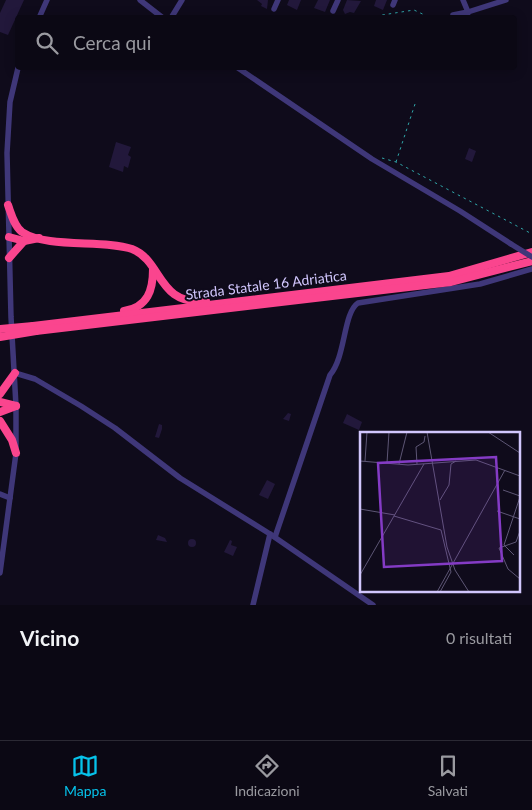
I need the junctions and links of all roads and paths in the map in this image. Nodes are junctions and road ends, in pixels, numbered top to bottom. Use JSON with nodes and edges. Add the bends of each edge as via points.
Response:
{"nodes":[{"id":1,"x":47,"y":0,"type":"edge"},
{"id":2,"x":140,"y":0,"type":"edge"},
{"id":3,"x":182,"y":0,"type":"edge"},
{"id":4,"x":278,"y":0,"type":"edge"},
{"id":5,"x":338,"y":0,"type":"edge"},
{"id":6,"x":463,"y":0,"type":"edge"},
{"id":7,"x":506,"y":0,"type":"edge"},
{"id":8,"x":274,"y":8,"type":"dead end"},
{"id":9,"x":333,"y":11,"type":"dead end"},
{"id":10,"x":40,"y":15,"type":"edge"},
{"id":11,"x":158,"y":15,"type":"edge"},
{"id":12,"x":173,"y":15,"type":"edge"},
{"id":13,"x":382,"y":15,"type":"edge"},
{"id":14,"x":425,"y":15,"type":"edge"},
{"id":15,"x":453,"y":15,"type":"dead end"},
{"id":16,"x":467,"y":15,"type":"edge"},
{"id":17,"x":18,"y":70,"type":"edge"},
{"id":18,"x":241,"y":70,"type":"edge"},
{"id":19,"x":416,"y":101,"type":"dead end"},
{"id":20,"x":372,"y":159,"type":"junction"},
{"id":21,"x":396,"y":162,"type":"junction"},
{"id":22,"x":8,"y":204,"type":"junction"},
{"id":23,"x":22,"y":232,"type":"junction"},
{"id":24,"x":532,"y":234,"type":"edge"},
{"id":25,"x":9,"y":237,"type":"junction"},
{"id":26,"x":39,"y":238,"type":"junction"},
{"id":27,"x":24,"y":241,"type":"junction"},
{"id":28,"x":532,"y":252,"type":"edge"},
{"id":29,"x":532,"y":257,"type":"edge"},
{"id":30,"x":9,"y":258,"type":"junction"},
{"id":31,"x":532,"y":261,"type":"edge"},
{"id":32,"x":153,"y":269,"type":"junction"},
{"id":33,"x":532,"y":269,"type":"edge"},
{"id":34,"x":300,"y":294,"type":"junction"},
{"id":35,"x":36,"y":328,"type":"junction"},
{"id":36,"x":0,"y":329,"type":"edge"},
{"id":37,"x":0,"y":337,"type":"edge"},
{"id":38,"x":15,"y":373,"type":"junction"},
{"id":39,"x":0,"y":394,"type":"edge"},
{"id":40,"x":0,"y":402,"type":"edge"},
{"id":41,"x":16,"y":406,"type":"junction"},
{"id":42,"x":0,"y":412,"type":"edge"},
{"id":43,"x":0,"y":420,"type":"edge"},
{"id":44,"x":16,"y":453,"type":"junction"},
{"id":45,"x":0,"y":494,"type":"edge"},
{"id":46,"x":10,"y":498,"type":"junction"},
{"id":47,"x":273,"y":535,"type":"junction"},
{"id":48,"x":1,"y":563,"type":"edge"},
{"id":49,"x":0,"y":573,"type":"edge"},
{"id":50,"x":253,"y":605,"type":"edge"},
{"id":51,"x":373,"y":605,"type":"edge"}],
"edges":[{"from":1,"to":10,"type":"street"},
{"from":2,"to":11,"type":"street"},
{"from":3,"to":12,"type":"street"},
{"from":4,"to":8,"type":"street"},
{"from":5,"to":9,"type":"street"},
{"from":6,"to":16,"type":"street"},
{"from":7,"to":16,"type":"street"},
{"from":13,"to":14,"type":"path","via":[[414,10]]},
{"from":15,"to":16,"type":"street"},
{"from":17,"to":22,"type":"street","via":[[8,121]]},
{"from":18,"to":20,"type":"street"},
{"from":19,"to":21,"type":"path"},
{"from":20,"to":21,"type":"path","via":[[378,157]]},
{"from":20,"to":29,"type":"street","bridge":true},
{"from":21,"to":24,"type":"path"},
{"from":22,"to":23,"type":"highway"},
{"from":22,"to":25,"type":"street"},
{"from":23,"to":25,"type":"highway"},
{"from":23,"to":26,"type":"highway"},
{"from":25,"to":27,"type":"highway"},
{"from":25,"to":30,"type":"street"},
{"from":26,"to":27,"type":"highway"},
{"from":26,"to":32,"type":"highway","via":[[131,249],[146,258]]},
{"from":27,"to":30,"type":"highway"},
{"from":28,"to":34,"type":"highway","name":"Strada Statale 16 Adriatica","via":[[449,276]]},
{"from":30,"to":38,"type":"street"},
{"from":31,"to":35,"type":"highway","name":"Strada Statale 16 Adriatica","via":[[450,282]]},
{"from":32,"to":34,"type":"highway","via":[[169,290],[193,301],[279,292]]},
{"from":32,"to":35,"type":"highway","via":[[151,292],[135,308],[55,319]]},
{"from":33,"to":47,"type":"street","via":[[480,284],[353,306],[348,313],[340,360],[330,375]]},
{"from":34,"to":35,"type":"highway","name":"Strada Statale 16 Adriatica"},
{"from":35,"to":36,"type":"highway","name":"Strada Statale 16 Adriatica","bridge":true},
{"from":35,"to":37,"type":"highway","name":"Strada Statale 16 Adriatica","bridge":true},
{"from":38,"to":39,"type":"highway"},
{"from":38,"to":41,"type":"street"},
{"from":38,"to":47,"type":"street","via":[[35,379],[81,406],[180,478]]},
{"from":40,"to":41,"type":"highway"},
{"from":41,"to":42,"type":"highway"},
{"from":41,"to":44,"type":"street"},
{"from":43,"to":44,"type":"highway"},
{"from":44,"to":46,"type":"street"},
{"from":45,"to":46,"type":"street"},
{"from":46,"to":48,"type":"street"},
{"from":47,"to":50,"type":"street"},
{"from":47,"to":51,"type":"street"},
{"from":48,"to":49,"type":"street"}]}
